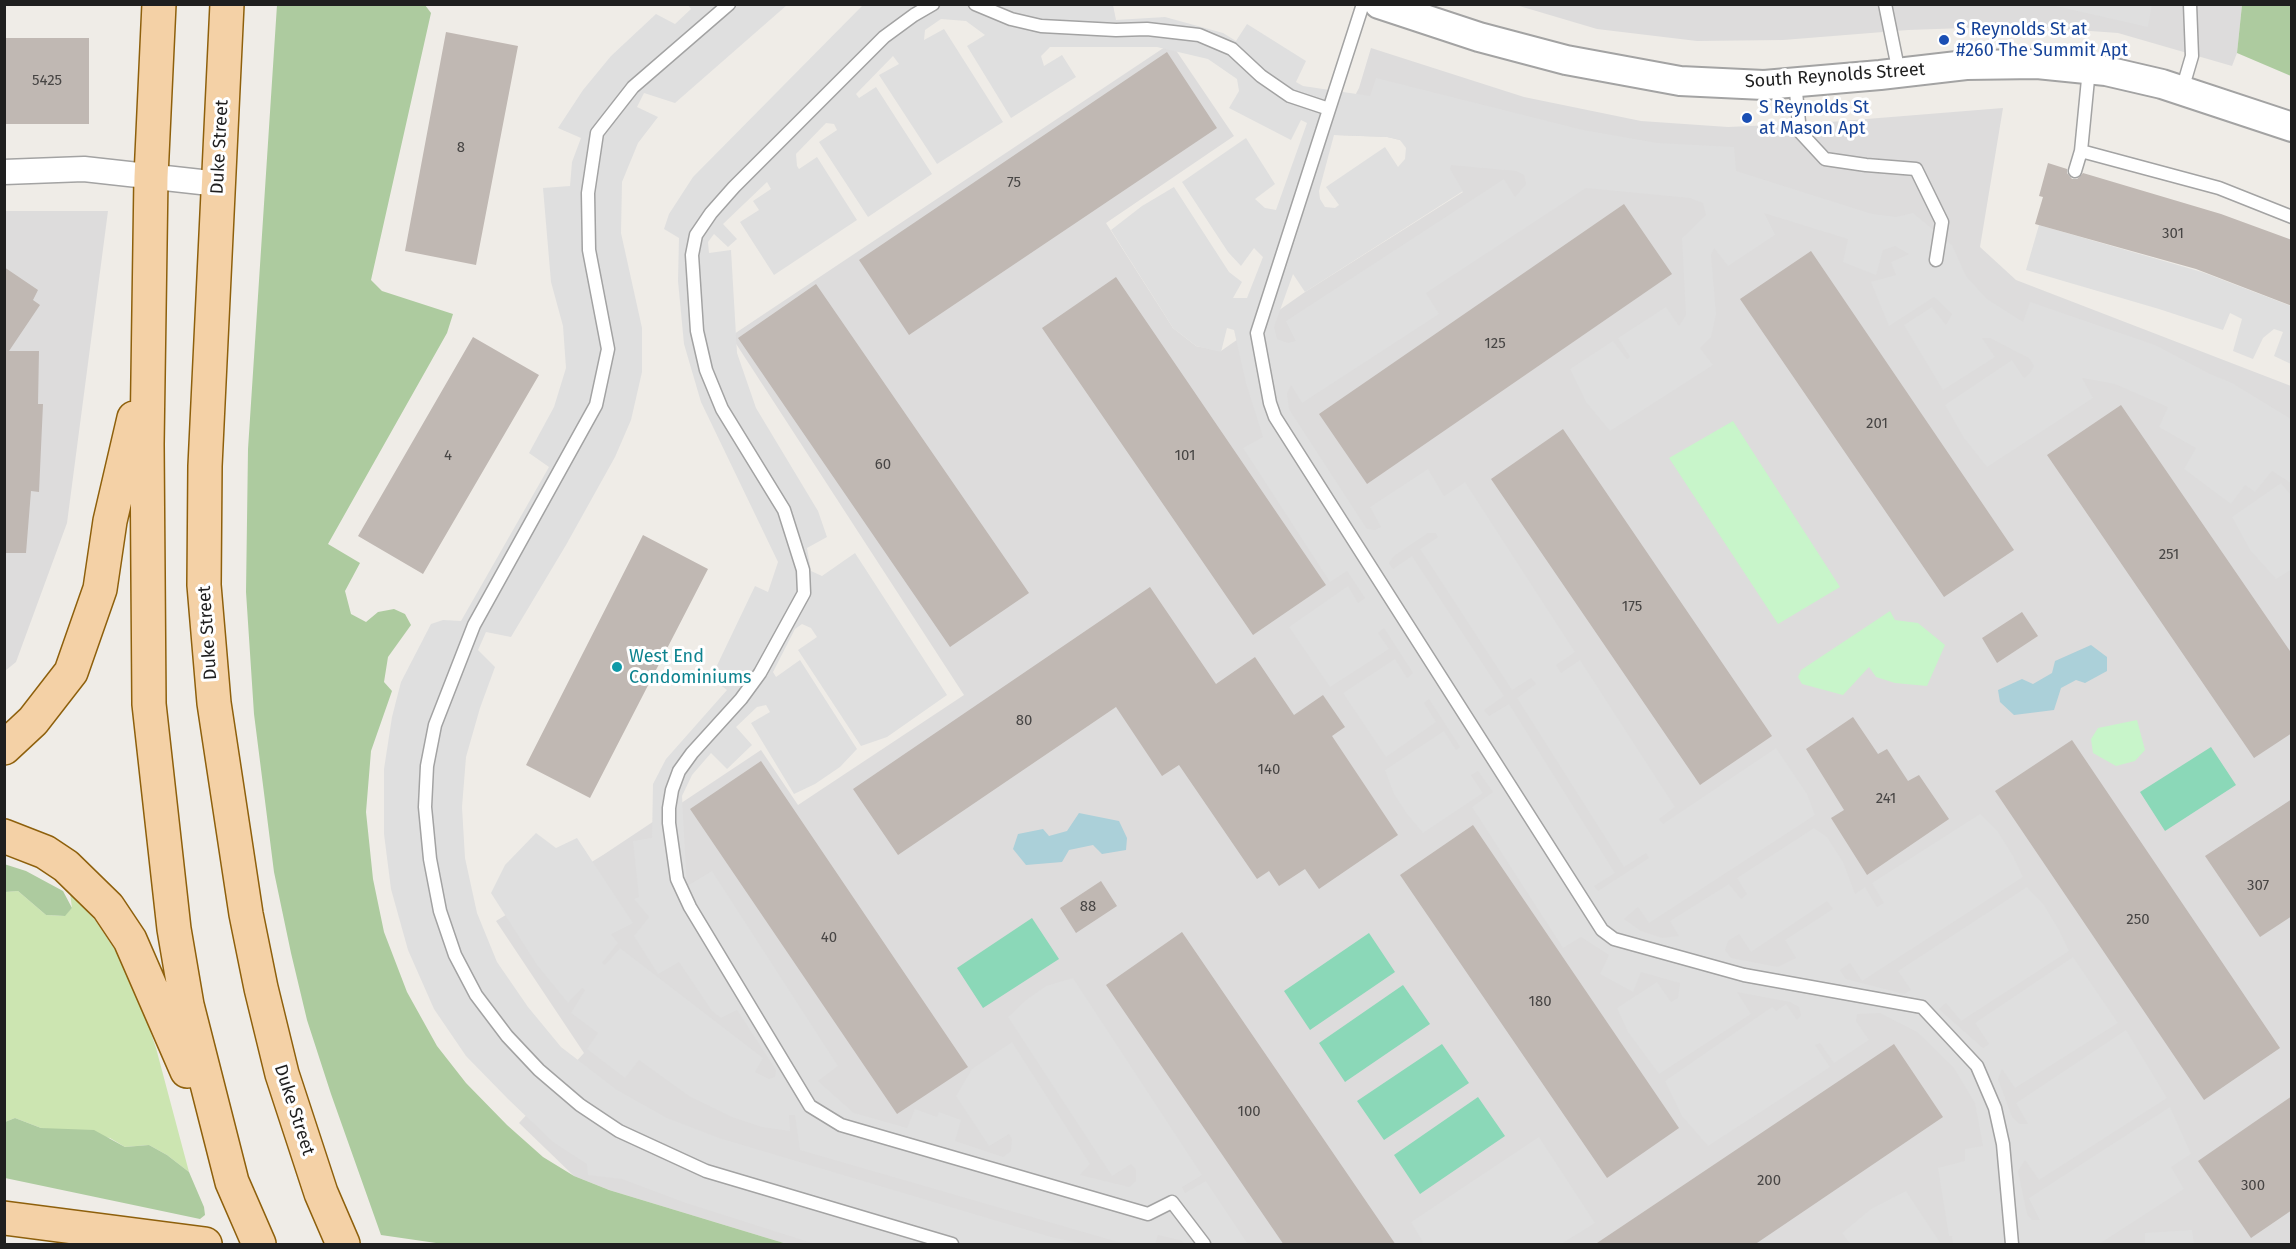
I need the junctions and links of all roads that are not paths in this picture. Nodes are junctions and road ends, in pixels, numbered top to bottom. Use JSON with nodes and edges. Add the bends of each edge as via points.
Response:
{"nodes":[{"id":1,"x":159,"y":4,"type":"edge"},
{"id":2,"x":227,"y":4,"type":"edge"},
{"id":3,"x":729,"y":4,"type":"edge"},
{"id":4,"x":933,"y":4,"type":"edge"},
{"id":5,"x":975,"y":4,"type":"edge"},
{"id":6,"x":1364,"y":4,"type":"edge"},
{"id":7,"x":1379,"y":4,"type":"edge"},
{"id":8,"x":1885,"y":4,"type":"edge"},
{"id":9,"x":2190,"y":4,"type":"edge"},
{"id":10,"x":2089,"y":69,"type":"junction"},
{"id":11,"x":1899,"y":73,"type":"junction"},
{"id":12,"x":1795,"y":82,"type":"junction"},
{"id":13,"x":2182,"y":90,"type":"junction"},
{"id":14,"x":1329,"y":109,"type":"junction"},
{"id":15,"x":2292,"y":127,"type":"edge"},
{"id":16,"x":2081,"y":151,"type":"junction"},
{"id":17,"x":2075,"y":171,"type":"dead end"},
{"id":18,"x":4,"y":172,"type":"edge"},
{"id":19,"x":151,"y":177,"type":"junction"},
{"id":20,"x":219,"y":184,"type":"junction"},
{"id":21,"x":2292,"y":217,"type":"edge"},
{"id":22,"x":1936,"y":260,"type":"dead end"},
{"id":23,"x":150,"y":346,"type":"junction"},
{"id":24,"x":4,"y":748,"type":"edge"},
{"id":25,"x":4,"y":836,"type":"edge"},
{"id":26,"x":232,"y":1182,"type":"junction"},
{"id":27,"x":4,"y":1204,"type":"edge"},
{"id":28,"x":4,"y":1218,"type":"edge"},
{"id":29,"x":120,"y":1233,"type":"junction"},
{"id":30,"x":197,"y":1243,"type":"edge"},
{"id":31,"x":259,"y":1245,"type":"edge"},
{"id":32,"x":343,"y":1245,"type":"edge"},
{"id":33,"x":952,"y":1245,"type":"edge"},
{"id":34,"x":1204,"y":1245,"type":"edge"},
{"id":35,"x":2012,"y":1245,"type":"edge"}],
"edges":[{"from":1,"to":19,"type":"main road"},
{"from":2,"to":20,"type":"main road","name":"Duke Street"},
{"from":3,"to":33,"type":"lane","via":[[633,87],[597,133],[588,193],[589,250],[608,349],[596,405],[474,626],[435,725],[425,807],[430,859],[447,933],[476,995],[539,1070],[580,1105],[627,1135],[706,1171]]},
{"from":4,"to":34,"type":"lane","via":[[884,37],[734,187],[696,235],[692,255],[697,331],[706,370],[722,409],[784,510],[803,570],[804,593],[760,673],[679,771],[669,808],[677,879],[810,1106],[841,1125],[1148,1214],[1172,1202]]},
{"from":5,"to":14,"type":"lane","via":[[1041,26],[1147,29],[1199,35],[1232,50],[1290,96]]},
{"from":6,"to":14,"type":"lane"},
{"from":7,"to":12,"type":"street","name":"South Reynolds Street","via":[[1566,60],[1680,81],[1764,85]]},
{"from":8,"to":11,"type":"lane"},
{"from":9,"to":13,"type":"lane","via":[[2192,56]]},
{"from":10,"to":11,"type":"street","name":"South Reynolds Street","via":[[2037,64],[1978,65]]},
{"from":10,"to":13,"type":"street","name":"South Reynolds Street"},
{"from":10,"to":16,"type":"lane"},
{"from":11,"to":12,"type":"street","name":"South Reynolds Street"},
{"from":12,"to":22,"type":"lane","via":[[1800,132],[1825,159],[1916,169],[1942,222]]},
{"from":13,"to":15,"type":"street","name":"South Reynolds Street"},
{"from":14,"to":35,"type":"lane","via":[[1257,333],[1275,417],[1602,930],[1614,939],[1743,975],[1922,1007],[1977,1066],[1995,1108],[2003,1144]]},
{"from":16,"to":17,"type":"lane"},
{"from":16,"to":21,"type":"lane","via":[[2219,188]]},
{"from":18,"to":19,"type":"street","via":[[84,170]]},
{"from":19,"to":20,"type":"street"},
{"from":19,"to":23,"type":"main road"},
{"from":20,"to":32,"type":"main road","name":"Duke Street","via":[[205,466],[204,585],[214,703],[261,988],[282,1074],[321,1193]]},
{"from":23,"to":24,"type":"main road","via":[[110,521],[100,589],[84,638],[71,672],[33,721]]},
{"from":23,"to":26,"type":"main road","via":[[148,659],[160,817],[187,1005]]},
{"from":25,"to":26,"type":"main road","via":[[45,852],[66,866],[108,907],[130,940]]},
{"from":26,"to":31,"type":"main road"},
{"from":27,"to":29,"type":"main road"},
{"from":28,"to":29,"type":"main road"},
{"from":29,"to":30,"type":"main road"}]}
